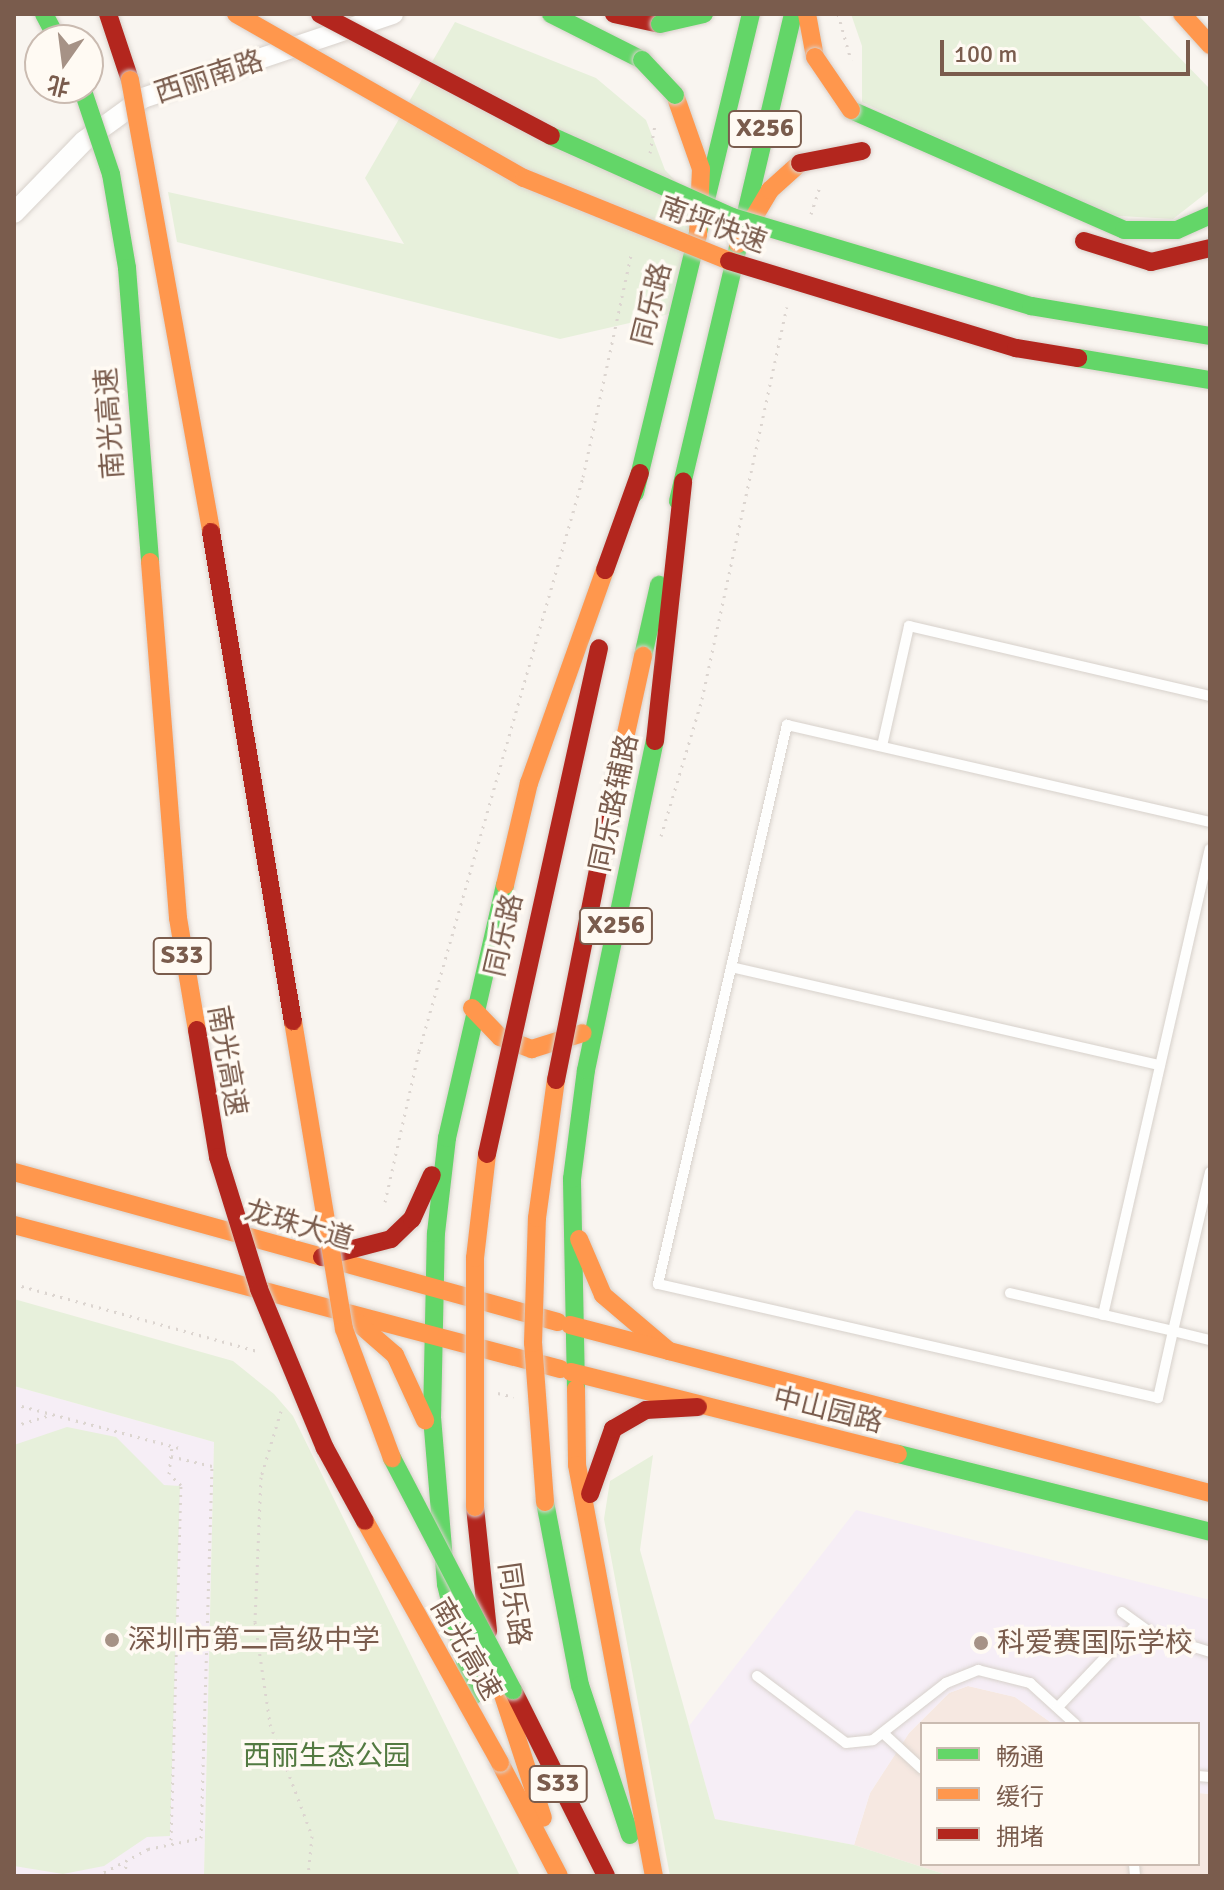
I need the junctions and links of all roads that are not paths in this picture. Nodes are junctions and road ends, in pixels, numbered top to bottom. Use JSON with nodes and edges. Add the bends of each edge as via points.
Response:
{"nodes":[{"id":1,"x":108,"y":14,"type":"edge"},
{"id":2,"x":236,"y":14,"type":"edge"},
{"id":3,"x":320,"y":14,"type":"edge"},
{"id":4,"x":393,"y":14,"type":"edge"},
{"id":5,"x":614,"y":14,"type":"edge"},
{"id":6,"x":704,"y":14,"type":"edge"},
{"id":7,"x":751,"y":14,"type":"edge"},
{"id":8,"x":793,"y":14,"type":"edge"},
{"id":9,"x":807,"y":14,"type":"edge"},
{"id":10,"x":1182,"y":14,"type":"edge"},
{"id":11,"x":1197,"y":14,"type":"edge"},
{"id":12,"x":551,"y":15,"type":"edge"},
{"id":13,"x":1210,"y":22,"type":"edge"},
{"id":14,"x":1210,"y":45,"type":"edge"},
{"id":15,"x":87,"y":104,"type":"edge"},
{"id":16,"x":887,"y":158,"type":"dead end"},
{"id":17,"x":14,"y":213,"type":"edge"},
{"id":18,"x":1210,"y":215,"type":"edge"},
{"id":19,"x":1068,"y":234,"type":"dead end"},
{"id":20,"x":698,"y":236,"type":"junction"},
{"id":21,"x":738,"y":244,"type":"junction"},
{"id":22,"x":1210,"y":248,"type":"edge"},
{"id":23,"x":1210,"y":336,"type":"edge"},
{"id":24,"x":1210,"y":380,"type":"edge"},
{"id":25,"x":640,"y":473,"type":"junction"},
{"id":26,"x":683,"y":482,"type":"junction"},
{"id":27,"x":1210,"y":696,"type":"edge"},
{"id":28,"x":882,"y":746,"type":"junction"},
{"id":29,"x":1210,"y":822,"type":"edge"},
{"id":30,"x":1210,"y":849,"type":"edge"},
{"id":31,"x":731,"y":967,"type":"junction"},
{"id":32,"x":472,"y":1008,"type":"junction"},
{"id":33,"x":595,"y":1025,"type":"junction"},
{"id":34,"x":1160,"y":1065,"type":"junction"},
{"id":35,"x":447,"y":1138,"type":"junction"},
{"id":36,"x":14,"y":1172,"type":"edge"},
{"id":37,"x":1210,"y":1172,"type":"edge"},
{"id":38,"x":572,"y":1179,"type":"junction"},
{"id":39,"x":14,"y":1225,"type":"edge"},
{"id":40,"x":312,"y":1259,"type":"junction"},
{"id":41,"x":436,"y":1293,"type":"junction"},
{"id":42,"x":1010,"y":1293,"type":"dead end"},
{"id":43,"x":306,"y":1302,"type":"junction"},
{"id":44,"x":1103,"y":1315,"type":"junction"},
{"id":45,"x":570,"y":1325,"type":"junction"},
{"id":46,"x":1173,"y":1331,"type":"junction"},
{"id":47,"x":434,"y":1337,"type":"junction"},
{"id":48,"x":1210,"y":1340,"type":"edge"},
{"id":49,"x":669,"y":1351,"type":"junction"},
{"id":50,"x":571,"y":1372,"type":"junction"},
{"id":51,"x":698,"y":1407,"type":"junction"},
{"id":52,"x":434,"y":1445,"type":"junction"},
{"id":53,"x":1210,"y":1493,"type":"edge"},
{"id":54,"x":587,"y":1529,"type":"junction"},
{"id":55,"x":1210,"y":1532,"type":"edge"},
{"id":56,"x":1122,"y":1612,"type":"dead end"},
{"id":57,"x":1136,"y":1625,"type":"junction"},
{"id":58,"x":1210,"y":1652,"type":"edge"},
{"id":59,"x":757,"y":1676,"type":"dead end"},
{"id":60,"x":1058,"y":1707,"type":"junction"},
{"id":61,"x":1073,"y":1722,"type":"edge"},
{"id":62,"x":883,"y":1733,"type":"junction"},
{"id":63,"x":920,"y":1767,"type":"edge"},
{"id":64,"x":540,"y":1876,"type":"edge"},
{"id":65,"x":559,"y":1876,"type":"edge"},
{"id":66,"x":567,"y":1876,"type":"edge"},
{"id":67,"x":606,"y":1876,"type":"edge"},
{"id":68,"x":645,"y":1876,"type":"edge"},
{"id":69,"x":654,"y":1876,"type":"edge"}],
"edges":[{"from":1,"to":67,"type":"main road","name":"南光高速","number":"S33","bridge":true,"via":[[149,157],[200,491],[284,942],[332,1276],[377,1430]]},
{"from":2,"to":24,"type":"main road","name":"南坪快速","bridge":true,"via":[[510,171],[712,256],[988,341]]},
{"from":3,"to":23,"type":"main road","name":"南坪快速","bridge":true,"via":[[481,105],[732,217],[1031,306]]},
{"from":4,"to":17,"type":"street","name":"西丽南路","via":[[172,84],[117,115]]},
{"from":5,"to":6,"type":"main road","bridge":true,"via":[[660,24]]},
{"from":7,"to":20,"type":"main road","name":"同乐路","number":"X256"},
{"from":8,"to":21,"type":"main road","name":"同乐路","number":"X256"},
{"from":9,"to":18,"type":"main road","bridge":true,"via":[[815,57],[851,110],[1100,223],[1152,233]]},
{"from":10,"to":14,"type":"main road"},
{"from":11,"to":13,"type":"main road"},
{"from":12,"to":20,"type":"main road","bridge":true,"via":[[642,60],[675,95],[701,169]]},
{"from":15,"to":65,"type":"main road","name":"南光高速","number":"S33","bridge":true,"via":[[111,174],[127,268],[178,918],[198,1069],[226,1187],[325,1448]]},
{"from":16,"to":21,"type":"main road","bridge":true,"via":[[862,151],[800,163],[770,190]]},
{"from":19,"to":22,"type":"main road","via":[[1151,262]]},
{"from":20,"to":25,"type":"main road","name":"同乐路","number":"X256"},
{"from":21,"to":26,"type":"main road","name":"同乐路","number":"X256"},
{"from":25,"to":32,"type":"main road","number":"X256","via":[[529,783]]},
{"from":25,"to":66,"type":"main road","name":"同乐路","bridge":true,"via":[[488,1144],[475,1258],[475,1507],[500,1687]]},
{"from":26,"to":33,"type":"main road","name":"同乐路辅路","number":"X256","via":[[662,707]]},
{"from":26,"to":68,"type":"main road","name":"同乐路","bridge":true,"via":[[565,1017],[537,1218],[533,1343],[545,1502],[580,1685]]},
{"from":27,"to":28,"type":"lane","via":[[909,626]]},
{"from":28,"to":29,"type":"lane"},
{"from":28,"to":31,"type":"lane","via":[[787,725]]},
{"from":30,"to":34,"type":"lane"},
{"from":31,"to":34,"type":"lane"},
{"from":31,"to":46,"type":"lane","via":[[658,1284],[1158,1398]]},
{"from":32,"to":33,"type":"main road","via":[[500,1037],[532,1049],[563,1044]]},
{"from":32,"to":35,"type":"main road","number":"X256"},
{"from":33,"to":38,"type":"main road","name":"同乐路辅路","number":"X256"},
{"from":34,"to":44,"type":"lane"},
{"from":35,"to":40,"type":"main road","number":"X256","via":[[421,1204],[402,1230],[378,1245]]},
{"from":35,"to":41,"type":"main road","number":"X256"},
{"from":36,"to":40,"type":"main road","name":"龙珠大道","number":"X256"},
{"from":37,"to":46,"type":"lane"},
{"from":38,"to":45,"type":"main road","name":"同乐路辅路","number":"X256"},
{"from":38,"to":49,"type":"main road","via":[[589,1271],[619,1314]]},
{"from":39,"to":43,"type":"main road"},
{"from":40,"to":41,"type":"main road","name":"龙珠大道","number":"X256"},
{"from":41,"to":45,"type":"main road","name":"龙珠大道","number":"X256"},
{"from":41,"to":47,"type":"main road"},
{"from":42,"to":44,"type":"lane"},
{"from":43,"to":47,"type":"main road"},
{"from":43,"to":52,"type":"main road","via":[[382,1340],[407,1373]]},
{"from":44,"to":46,"type":"lane"},
{"from":45,"to":49,"type":"main road","name":"中山园路"},
{"from":45,"to":50,"type":"main road","name":"同乐路辅路","number":"X256"},
{"from":46,"to":48,"type":"lane"},
{"from":47,"to":50,"type":"main road","name":"中山园路"},
{"from":47,"to":52,"type":"main road"},
{"from":49,"to":53,"type":"main road","name":"中山园路"},
{"from":50,"to":51,"type":"main road","name":"中山园路"},
{"from":50,"to":54,"type":"main road","name":"同乐路辅路"},
{"from":51,"to":54,"type":"main road","via":[[646,1410],[613,1429],[594,1466]]},
{"from":51,"to":55,"type":"main road","name":"中山园路"},
{"from":52,"to":64,"type":"main road","via":[[437,1520],[464,1667],[499,1780]]},
{"from":54,"to":69,"type":"main road"},
{"from":56,"to":57,"type":"lane"},
{"from":57,"to":58,"type":"lane"},
{"from":57,"to":60,"type":"lane"},
{"from":59,"to":62,"type":"lane","via":[[833,1737],[861,1744]]},
{"from":60,"to":61,"type":"lane"},
{"from":60,"to":62,"type":"lane","via":[[1015,1675],[978,1670],[946,1683]]},
{"from":62,"to":63,"type":"lane"}]}
